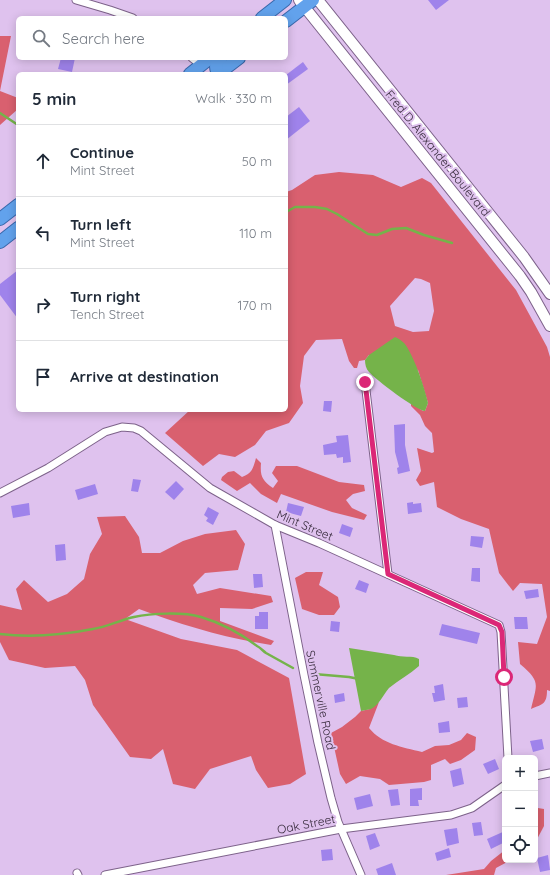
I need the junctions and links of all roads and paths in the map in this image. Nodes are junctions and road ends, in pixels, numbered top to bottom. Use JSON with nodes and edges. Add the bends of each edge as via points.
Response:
{"nodes":[{"id":1,"x":76,"y":0,"type":"edge"},
{"id":2,"x":285,"y":0,"type":"edge"},
{"id":3,"x":318,"y":0,"type":"edge"},
{"id":4,"x":306,"y":2,"type":"edge"},
{"id":5,"x":127,"y":16,"type":"edge"},
{"id":6,"x":265,"y":16,"type":"edge"},
{"id":7,"x":288,"y":19,"type":"edge"},
{"id":8,"x":218,"y":60,"type":"edge"},
{"id":9,"x":236,"y":60,"type":"edge"},
{"id":10,"x":200,"y":64,"type":"edge"},
{"id":11,"x":192,"y":72,"type":"edge"},
{"id":12,"x":217,"y":72,"type":"edge"},
{"id":13,"x":221,"y":72,"type":"edge"},
{"id":14,"x":16,"y":207,"type":"edge"},
{"id":15,"x":0,"y":219,"type":"edge"},
{"id":16,"x":16,"y":230,"type":"edge"},
{"id":17,"x":0,"y":242,"type":"edge"},
{"id":18,"x":550,"y":294,"type":"edge"},
{"id":19,"x":550,"y":326,"type":"edge"},
{"id":20,"x":365,"y":382,"type":"dead end"},
{"id":21,"x":0,"y":493,"type":"edge"},
{"id":22,"x":275,"y":525,"type":"junction"},
{"id":23,"x":388,"y":574,"type":"junction"},
{"id":24,"x":508,"y":755,"type":"edge"},
{"id":25,"x":550,"y":773,"type":"edge"},
{"id":26,"x":538,"y":775,"type":"edge"},
{"id":27,"x":502,"y":787,"type":"edge"},
{"id":28,"x":341,"y":829,"type":"junction"},
{"id":29,"x":105,"y":875,"type":"edge"},
{"id":30,"x":361,"y":875,"type":"edge"}],
"edges":[{"from":1,"to":5,"type":"street"},
{"from":2,"to":6,"type":"highway"},
{"from":3,"to":18,"type":"main road","name":"Fred D. Alexander Boulevard","via":[[524,257]]},
{"from":4,"to":7,"type":"highway"},
{"from":4,"to":19,"type":"main road","name":"Fred D. Alexander Boulevard","via":[[520,276]]},
{"from":8,"to":12,"type":"highway","via":[[215,66]]},
{"from":9,"to":13,"type":"highway"},
{"from":10,"to":11,"type":"highway"},
{"from":14,"to":15,"type":"highway"},
{"from":16,"to":17,"type":"highway"},
{"from":20,"to":23,"type":"street"},
{"from":21,"to":22,"type":"street","name":"Mint Street","via":[[48,468],[105,432],[127,427],[141,431],[210,488]]},
{"from":22,"to":23,"type":"street","name":"Mint Street"},
{"from":22,"to":28,"type":"street","name":"Summerville Road","via":[[318,743]]},
{"from":23,"to":24,"type":"street","name":"Mint Street","via":[[495,622],[500,627]]},
{"from":25,"to":26,"type":"street"},
{"from":27,"to":28,"type":"street","name":"Oak Street","via":[[472,808],[451,816]]},
{"from":28,"to":29,"type":"street","name":"Oak Street"},
{"from":28,"to":30,"type":"street","name":"Summerville Road"}]}
